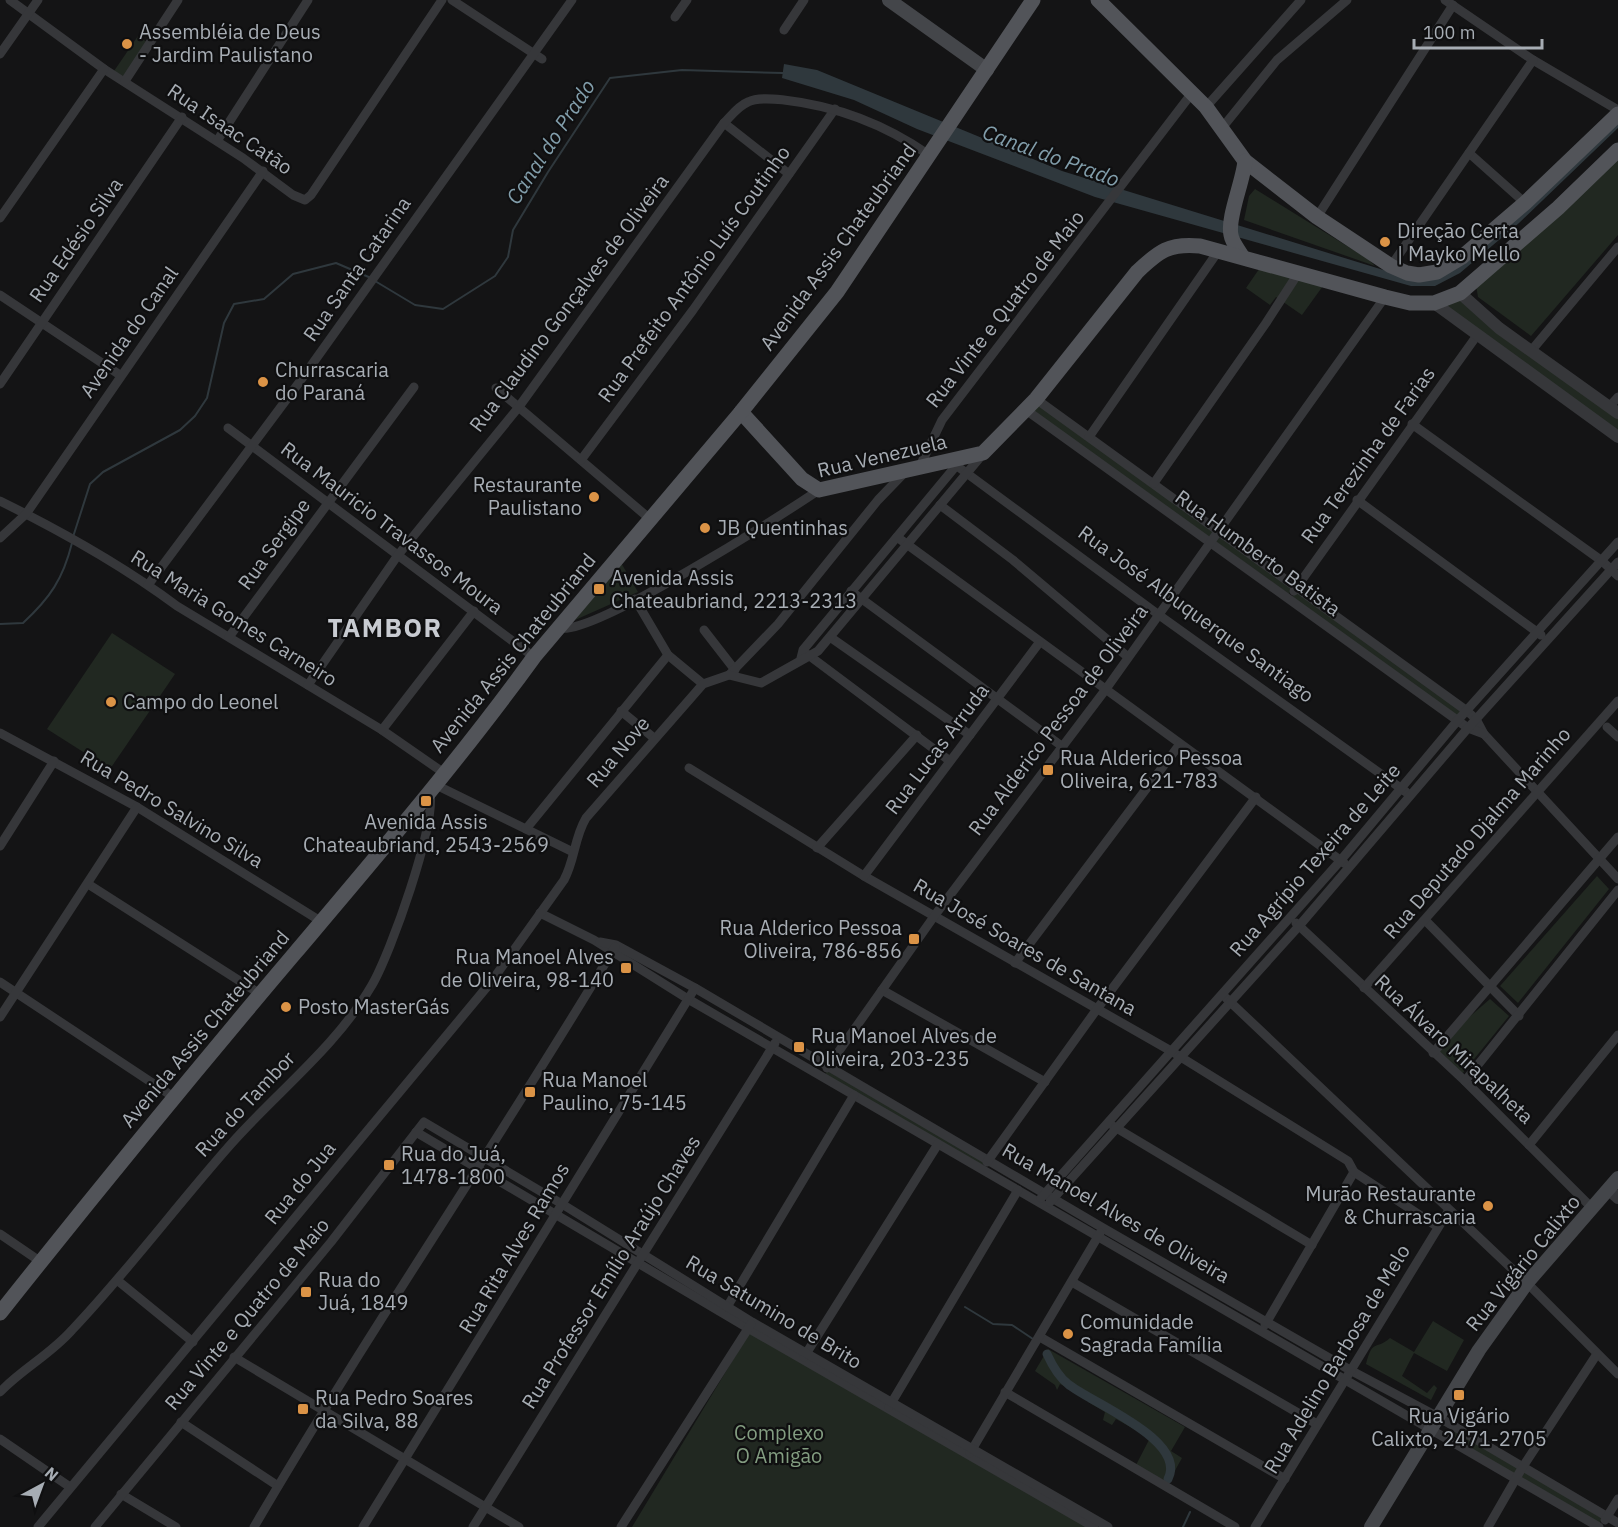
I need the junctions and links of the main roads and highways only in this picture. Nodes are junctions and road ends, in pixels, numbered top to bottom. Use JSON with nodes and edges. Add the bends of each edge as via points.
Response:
{"nodes":[{"id":1,"x":1033,"y":0,"type":"edge"},
{"id":2,"x":1098,"y":0,"type":"edge"},
{"id":3,"x":899,"y":3,"type":"edge"},
{"id":4,"x":987,"y":70,"type":"junction"},
{"id":5,"x":1615,"y":116,"type":"edge"},
{"id":6,"x":1618,"y":150,"type":"edge"},
{"id":7,"x":1245,"y":161,"type":"junction"},
{"id":8,"x":1239,"y":251,"type":"junction"},
{"id":9,"x":741,"y":412,"type":"junction"},
{"id":10,"x":1618,"y":1178,"type":"edge"},
{"id":11,"x":1613,"y":1194,"type":"edge"},
{"id":12,"x":0,"y":1313,"type":"edge"},
{"id":13,"x":1371,"y":1527,"type":"edge"}],
"edges":[{"from":1,"to":4,"type":"main road","name":"Avenida Assis Chateubriand"},
{"from":2,"to":7,"type":"main road","via":[[1206,107]]},
{"from":3,"to":4,"type":"main road"},
{"from":4,"to":9,"type":"main road","name":"Avenida Assis Chateubriand","via":[[837,292]]},
{"from":5,"to":7,"type":"main road","via":[[1526,203],[1462,257],[1437,272],[1419,275],[1391,266],[1317,217]]},
{"from":6,"to":8,"type":"main road","via":[[1558,208],[1460,292],[1434,303],[1385,297]]},
{"from":7,"to":8,"type":"main road","via":[[1244,180],[1230,220],[1231,237]]},
{"from":8,"to":9,"type":"main road","name":"Rua Venezuela","via":[[1179,244],[1155,254],[1031,404],[983,453],[962,466],[914,468],[819,490],[802,479]]},
{"from":9,"to":12,"type":"main road","name":"Avenida Assis Chateubriand","via":[[534,657]]},
{"from":10,"to":11,"type":"main road","name":"Rua Vigário Calixto"},
{"from":11,"to":13,"type":"main road","name":"Rua Vigário Calixto","via":[[1592,1208],[1527,1283],[1479,1350]]}]}
